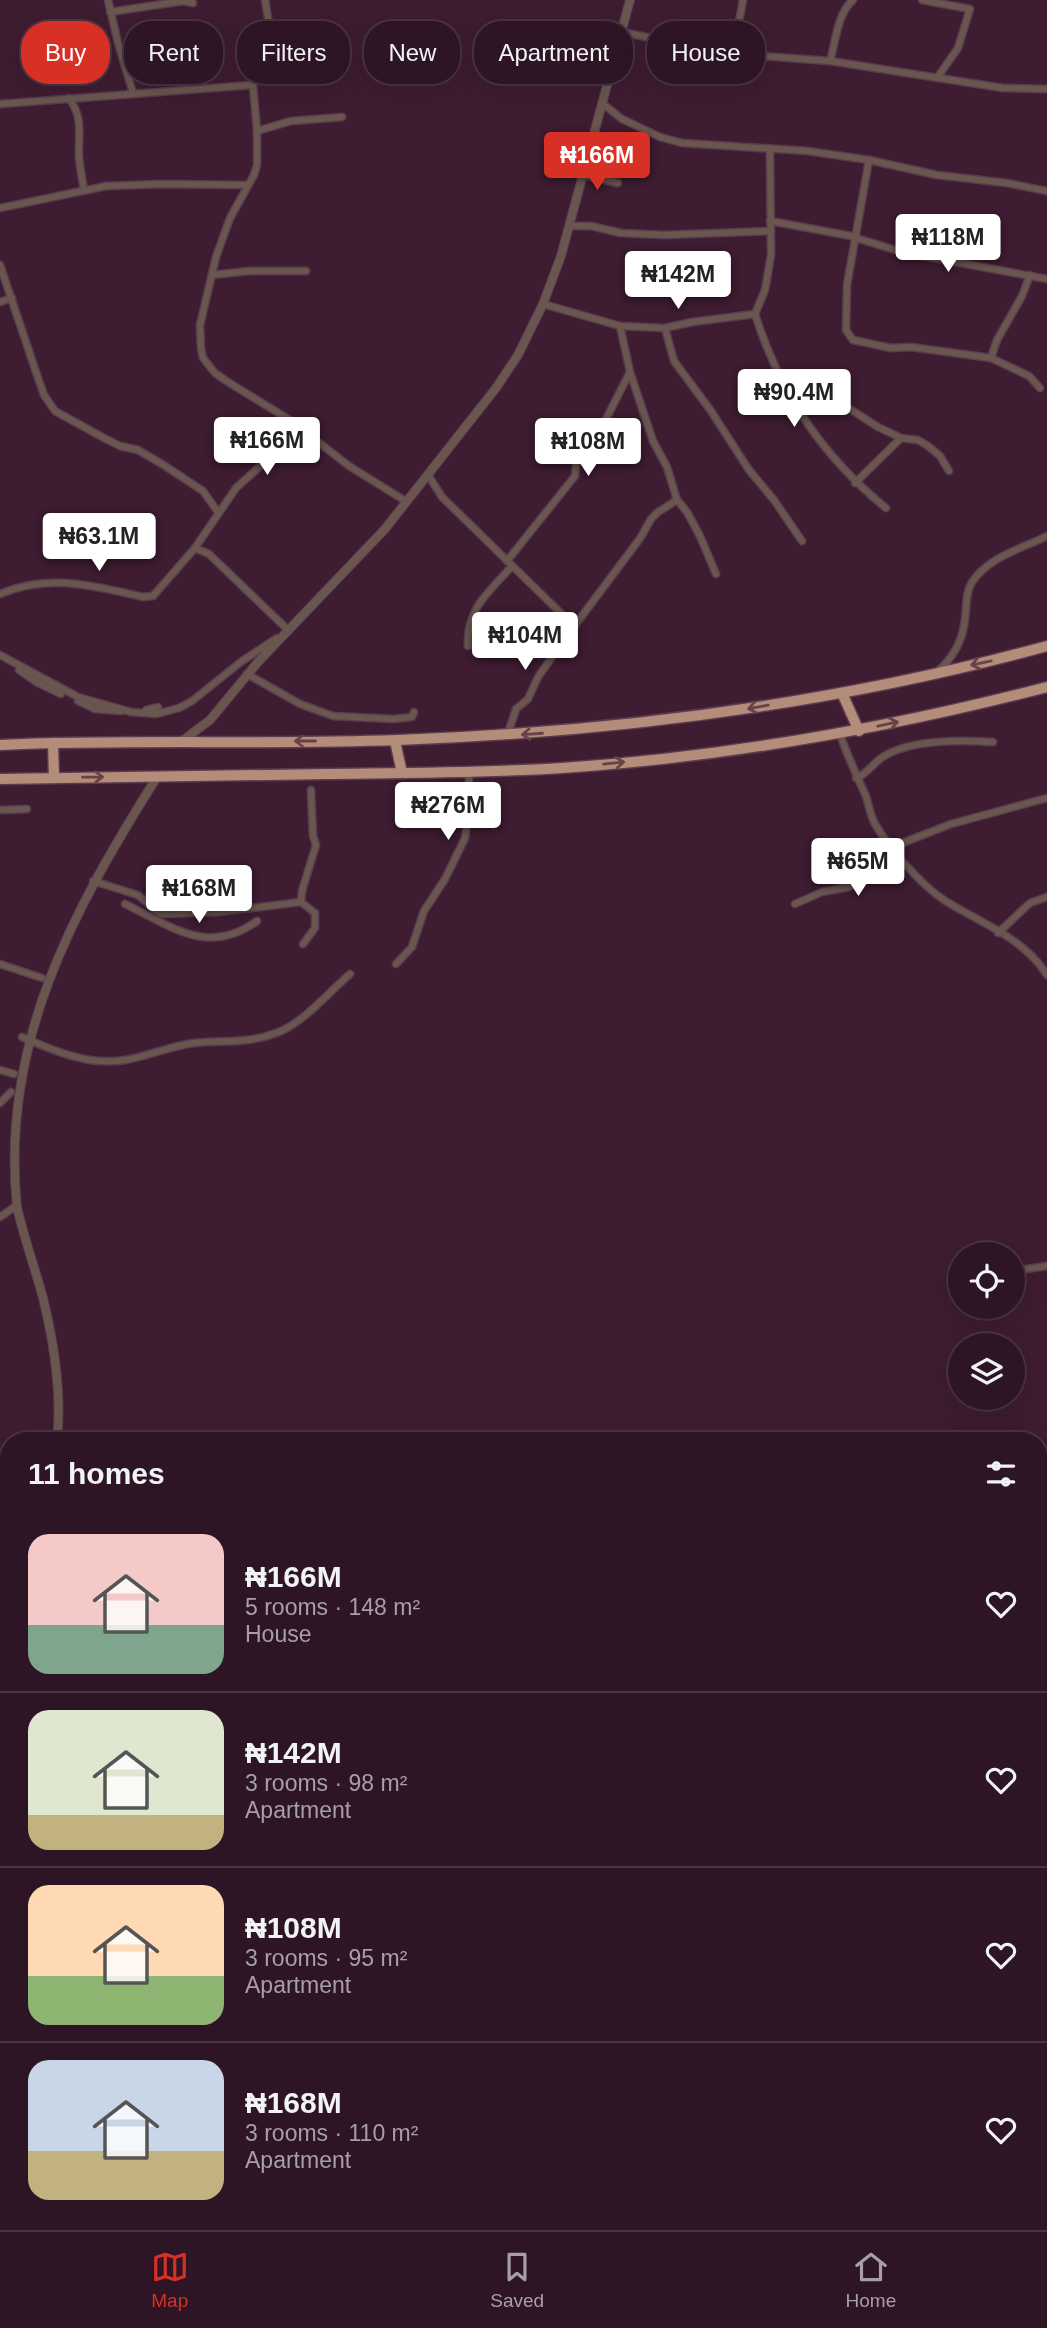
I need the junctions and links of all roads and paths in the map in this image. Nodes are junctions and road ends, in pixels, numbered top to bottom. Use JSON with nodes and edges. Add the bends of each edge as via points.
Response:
{"nodes":[{"id":1,"x":108,"y":0,"type":"edge"},
{"id":2,"x":265,"y":0,"type":"edge"},
{"id":3,"x":630,"y":0,"type":"edge"},
{"id":4,"x":743,"y":0,"type":"edge"},
{"id":5,"x":853,"y":0,"type":"edge"},
{"id":6,"x":922,"y":0,"type":"edge"},
{"id":7,"x":193,"y":3,"type":"dead end"},
{"id":8,"x":110,"y":12,"type":"junction"},
{"id":9,"x":624,"y":21,"type":"edge"},
{"id":10,"x":739,"y":21,"type":"edge"},
{"id":11,"x":765,"y":56,"type":"edge"},
{"id":12,"x":830,"y":61,"type":"junction"},
{"id":13,"x":937,"y":78,"type":"junction"},
{"id":14,"x":607,"y":84,"type":"edge"},
{"id":15,"x":253,"y":85,"type":"junction"},
{"id":16,"x":1047,"y":89,"type":"edge"},
{"id":17,"x":134,"y":93,"type":"junction"},
{"id":18,"x":69,"y":98,"type":"junction"},
{"id":19,"x":602,"y":103,"type":"junction"},
{"id":20,"x":0,"y":104,"type":"edge"},
{"id":21,"x":342,"y":117,"type":"dead end"},
{"id":22,"x":257,"y":131,"type":"junction"},
{"id":23,"x":769,"y":149,"type":"junction"},
{"id":24,"x":869,"y":160,"type":"junction"},
{"id":25,"x":582,"y":174,"type":"junction"},
{"id":26,"x":618,"y":183,"type":"dead end"},
{"id":27,"x":247,"y":185,"type":"junction"},
{"id":28,"x":84,"y":190,"type":"junction"},
{"id":29,"x":1047,"y":191,"type":"edge"},
{"id":30,"x":0,"y":208,"type":"edge"},
{"id":31,"x":769,"y":221,"type":"junction"},
{"id":32,"x":570,"y":226,"type":"junction"},
{"id":33,"x":771,"y":231,"type":"junction"},
{"id":34,"x":856,"y":238,"type":"junction"},
{"id":35,"x":0,"y":265,"type":"edge"},
{"id":36,"x":306,"y":271,"type":"dead end"},
{"id":37,"x":212,"y":275,"type":"junction"},
{"id":38,"x":1030,"y":275,"type":"junction"},
{"id":39,"x":1047,"y":279,"type":"edge"},
{"id":40,"x":12,"y":298,"type":"junction"},
{"id":41,"x":0,"y":302,"type":"edge"},
{"id":42,"x":543,"y":304,"type":"junction"},
{"id":43,"x":755,"y":314,"type":"junction"},
{"id":44,"x":620,"y":326,"type":"junction"},
{"id":45,"x":665,"y":328,"type":"junction"},
{"id":46,"x":991,"y":358,"type":"junction"},
{"id":47,"x":630,"y":372,"type":"junction"},
{"id":48,"x":1040,"y":388,"type":"dead end"},
{"id":49,"x":786,"y":390,"type":"junction"},
{"id":50,"x":302,"y":428,"type":"junction"},
{"id":51,"x":901,"y":439,"type":"junction"},
{"id":52,"x":949,"y":471,"type":"dead end"},
{"id":53,"x":428,"y":475,"type":"junction"},
{"id":54,"x":855,"y":483,"type":"junction"},
{"id":55,"x":677,"y":500,"type":"junction"},
{"id":56,"x":407,"y":502,"type":"junction"},
{"id":57,"x":886,"y":508,"type":"dead end"},
{"id":58,"x":218,"y":512,"type":"junction"},
{"id":59,"x":1047,"y":536,"type":"edge"},
{"id":60,"x":202,"y":538,"type":"junction"},
{"id":61,"x":802,"y":541,"type":"dead end"},
{"id":62,"x":195,"y":548,"type":"junction"},
{"id":63,"x":209,"y":554,"type":"junction"},
{"id":64,"x":509,"y":563,"type":"junction"},
{"id":65,"x":716,"y":574,"type":"dead end"},
{"id":66,"x":0,"y":594,"type":"edge"},
{"id":67,"x":575,"y":627,"type":"junction"},
{"id":68,"x":285,"y":632,"type":"junction"},
{"id":69,"x":468,"y":646,"type":"dead end"},
{"id":70,"x":1047,"y":646,"type":"edge"},
{"id":71,"x":955,"y":651,"type":"junction"},
{"id":72,"x":0,"y":656,"type":"edge"},
{"id":73,"x":959,"y":668,"type":"junction"},
{"id":74,"x":936,"y":673,"type":"junction"},
{"id":75,"x":247,"y":674,"type":"junction"},
{"id":76,"x":1047,"y":687,"type":"edge"},
{"id":77,"x":842,"y":693,"type":"junction"},
{"id":78,"x":158,"y":707,"type":"dead end"},
{"id":79,"x":139,"y":712,"type":"junction"},
{"id":80,"x":415,"y":712,"type":"dead end"},
{"id":81,"x":209,"y":720,"type":"junction"},
{"id":82,"x":859,"y":731,"type":"junction"},
{"id":83,"x":840,"y":734,"type":"junction"},
{"id":84,"x":507,"y":735,"type":"junction"},
{"id":85,"x":182,"y":741,"type":"junction"},
{"id":86,"x":208,"y":741,"type":"junction"},
{"id":87,"x":395,"y":741,"type":"junction"},
{"id":88,"x":993,"y":741,"type":"dead end"},
{"id":89,"x":53,"y":743,"type":"junction"},
{"id":90,"x":0,"y":746,"type":"edge"},
{"id":91,"x":469,"y":771,"type":"junction"},
{"id":92,"x":402,"y":773,"type":"junction"},
{"id":93,"x":157,"y":777,"type":"junction"},
{"id":94,"x":54,"y":778,"type":"junction"},
{"id":95,"x":856,"y":778,"type":"junction"},
{"id":96,"x":0,"y":779,"type":"edge"},
{"id":97,"x":311,"y":790,"type":"dead end"},
{"id":98,"x":1047,"y":798,"type":"edge"},
{"id":99,"x":27,"y":809,"type":"dead end"},
{"id":100,"x":0,"y":810,"type":"edge"},
{"id":101,"x":892,"y":847,"type":"junction"},
{"id":102,"x":899,"y":857,"type":"junction"},
{"id":103,"x":92,"y":880,"type":"junction"},
{"id":104,"x":1047,"y":897,"type":"edge"},
{"id":105,"x":301,"y":902,"type":"junction"},
{"id":106,"x":125,"y":904,"type":"dead end"},
{"id":107,"x":795,"y":904,"type":"dead end"},
{"id":108,"x":257,"y":922,"type":"dead end"},
{"id":109,"x":998,"y":933,"type":"junction"},
{"id":110,"x":303,"y":944,"type":"dead end"},
{"id":111,"x":0,"y":964,"type":"edge"},
{"id":112,"x":396,"y":964,"type":"dead end"},
{"id":113,"x":1046,"y":973,"type":"edge"},
{"id":114,"x":350,"y":974,"type":"dead end"},
{"id":115,"x":42,"y":978,"type":"junction"},
{"id":116,"x":22,"y":1037,"type":"junction"},
{"id":117,"x":0,"y":1070,"type":"edge"},
{"id":118,"x":14,"y":1074,"type":"junction"},
{"id":119,"x":11,"y":1092,"type":"junction"},
{"id":120,"x":0,"y":1102,"type":"edge"},
{"id":121,"x":16,"y":1206,"type":"junction"},
{"id":122,"x":0,"y":1217,"type":"edge"},
{"id":123,"x":1047,"y":1266,"type":"edge"},
{"id":124,"x":1025,"y":1269,"type":"edge"},
{"id":125,"x":58,"y":1432,"type":"edge"}],
"edges":[{"from":1,"to":8,"type":"street"},
{"from":2,"to":15,"type":"street","via":[[272,36],[270,57]]},
{"from":3,"to":9,"type":"street"},
{"from":4,"to":10,"type":"street"},
{"from":5,"to":12,"type":"street","via":[[841,18]]},
{"from":6,"to":13,"type":"street","via":[[970,9],[958,48]]},
{"from":7,"to":8,"type":"street"},
{"from":8,"to":17,"type":"street"},
{"from":11,"to":12,"type":"street"},
{"from":12,"to":13,"type":"street"},
{"from":13,"to":16,"type":"street"},
{"from":14,"to":19,"type":"street"},
{"from":15,"to":17,"type":"street"},
{"from":15,"to":22,"type":"street"},
{"from":17,"to":18,"type":"street"},
{"from":18,"to":20,"type":"street"},
{"from":18,"to":28,"type":"street","via":[[78,110]]},
{"from":19,"to":23,"type":"street","via":[[622,119],[660,137],[697,145]]},
{"from":19,"to":25,"type":"street"},
{"from":21,"to":22,"type":"street","via":[[291,121]]},
{"from":22,"to":27,"type":"street","via":[[257,165]]},
{"from":23,"to":24,"type":"street"},
{"from":23,"to":31,"type":"street"},
{"from":24,"to":29,"type":"street"},
{"from":24,"to":34,"type":"street"},
{"from":25,"to":26,"type":"street"},
{"from":25,"to":32,"type":"street"},
{"from":27,"to":28,"type":"street","via":[[152,184]]},
{"from":27,"to":37,"type":"street","via":[[230,218]]},
{"from":28,"to":30,"type":"street"},
{"from":31,"to":33,"type":"street"},
{"from":31,"to":34,"type":"street"},
{"from":32,"to":33,"type":"street","via":[[664,235]]},
{"from":32,"to":42,"type":"street"},
{"from":33,"to":43,"type":"street","via":[[769,272]]},
{"from":34,"to":38,"type":"street","via":[[902,252]]},
{"from":34,"to":46,"type":"street","via":[[846,309],[846,330],[853,340]]},
{"from":35,"to":40,"type":"street"},
{"from":36,"to":37,"type":"street"},
{"from":37,"to":50,"type":"street","via":[[201,325],[203,358],[215,373]]},
{"from":38,"to":39,"type":"street"},
{"from":38,"to":46,"type":"street"},
{"from":40,"to":41,"type":"street"},
{"from":40,"to":58,"type":"street","via":[[40,385],[55,411],[162,464],[203,491]]},
{"from":42,"to":44,"type":"street"},
{"from":42,"to":53,"type":"street","via":[[507,372]]},
{"from":43,"to":45,"type":"street"},
{"from":43,"to":49,"type":"street"},
{"from":44,"to":45,"type":"street"},
{"from":44,"to":47,"type":"street"},
{"from":45,"to":61,"type":"street","via":[[674,362]]},
{"from":46,"to":48,"type":"street","via":[[1028,376]]},
{"from":47,"to":55,"type":"street"},
{"from":47,"to":64,"type":"street","via":[[576,464],[575,476]]},
{"from":49,"to":51,"type":"street","via":[[828,395]]},
{"from":49,"to":54,"type":"street","via":[[818,440]]},
{"from":50,"to":56,"type":"street","via":[[349,466]]},
{"from":50,"to":58,"type":"street","via":[[243,481]]},
{"from":51,"to":52,"type":"street","via":[[928,446]]},
{"from":51,"to":54,"type":"street"},
{"from":53,"to":56,"type":"street"},
{"from":53,"to":64,"type":"street","via":[[442,497]]},
{"from":54,"to":57,"type":"street"},
{"from":55,"to":65,"type":"street","via":[[700,536]]},
{"from":55,"to":67,"type":"street","via":[[651,519]]},
{"from":56,"to":68,"type":"street"},
{"from":58,"to":60,"type":"street"},
{"from":59,"to":71,"type":"street","via":[[1007,552],[970,584]]},
{"from":60,"to":62,"type":"street"},
{"from":60,"to":63,"type":"street"},
{"from":62,"to":63,"type":"street"},
{"from":62,"to":66,"type":"street","via":[[153,596],[66,581]]},
{"from":63,"to":68,"type":"street"},
{"from":64,"to":67,"type":"street"},
{"from":64,"to":69,"type":"street","via":[[473,614]]},
{"from":67,"to":84,"type":"street","via":[[538,677],[528,699],[516,709]]},
{"from":68,"to":75,"type":"street"},
{"from":68,"to":79,"type":"street","via":[[192,701],[156,713]]},
{"from":70,"to":73,"type":"highway","one_way":true},
{"from":71,"to":73,"type":"street"},
{"from":71,"to":74,"type":"street"},
{"from":72,"to":79,"type":"street","via":[[78,697]]},
{"from":73,"to":74,"type":"highway"},
{"from":74,"to":77,"type":"highway"},
{"from":75,"to":80,"type":"street","via":[[300,704],[333,716],[393,719],[412,717]]},
{"from":75,"to":81,"type":"street"},
{"from":82,"to":76,"type":"highway","one_way":true},
{"from":77,"to":82,"type":"highway"},
{"from":77,"to":84,"type":"highway","one_way":true,"via":[[707,716]]},
{"from":78,"to":79,"type":"street"},
{"from":81,"to":85,"type":"street"},
{"from":81,"to":86,"type":"street"},
{"from":82,"to":83,"type":"highway"},
{"from":91,"to":83,"type":"highway","one_way":true,"via":[[563,768]]},
{"from":83,"to":95,"type":"street"},
{"from":84,"to":87,"type":"highway"},
{"from":85,"to":86,"type":"highway"},
{"from":85,"to":89,"type":"highway"},
{"from":87,"to":86,"type":"highway","one_way":true},
{"from":87,"to":92,"type":"highway"},
{"from":88,"to":95,"type":"street","via":[[906,748],[885,755]]},
{"from":89,"to":90,"type":"highway"},
{"from":89,"to":94,"type":"highway"},
{"from":91,"to":92,"type":"highway"},
{"from":91,"to":112,"type":"street","via":[[465,838],[446,879],[424,911],[412,947]]},
{"from":92,"to":93,"type":"highway"},
{"from":94,"to":93,"type":"highway","one_way":true},
{"from":93,"to":103,"type":"street"},
{"from":94,"to":96,"type":"highway"},
{"from":95,"to":101,"type":"street","via":[[875,825]]},
{"from":97,"to":105,"type":"street","via":[[316,845]]},
{"from":98,"to":101,"type":"street","via":[[951,824]]},
{"from":99,"to":100,"type":"street"},
{"from":101,"to":102,"type":"street"},
{"from":102,"to":107,"type":"street","via":[[849,887]]},
{"from":102,"to":109,"type":"street","via":[[938,895]]},
{"from":103,"to":105,"type":"street","via":[[138,895],[160,914]]},
{"from":103,"to":115,"type":"street"},
{"from":104,"to":109,"type":"street","via":[[1030,903]]},
{"from":105,"to":110,"type":"street","via":[[315,913],[315,928]]},
{"from":106,"to":108,"type":"street","via":[[171,929],[202,938],[217,939]]},
{"from":109,"to":113,"type":"street","via":[[1014,939]]},
{"from":111,"to":115,"type":"street"},
{"from":114,"to":116,"type":"street","via":[[281,1031],[236,1043],[195,1043],[109,1062],[81,1059]]},
{"from":115,"to":116,"type":"street"},
{"from":116,"to":118,"type":"street"},
{"from":117,"to":118,"type":"street"},
{"from":118,"to":119,"type":"street"},
{"from":119,"to":120,"type":"street"},
{"from":119,"to":121,"type":"street","via":[[8,1148]]},
{"from":121,"to":122,"type":"street"},
{"from":121,"to":125,"type":"street","via":[[51,1338]]},
{"from":123,"to":124,"type":"street"}]}
